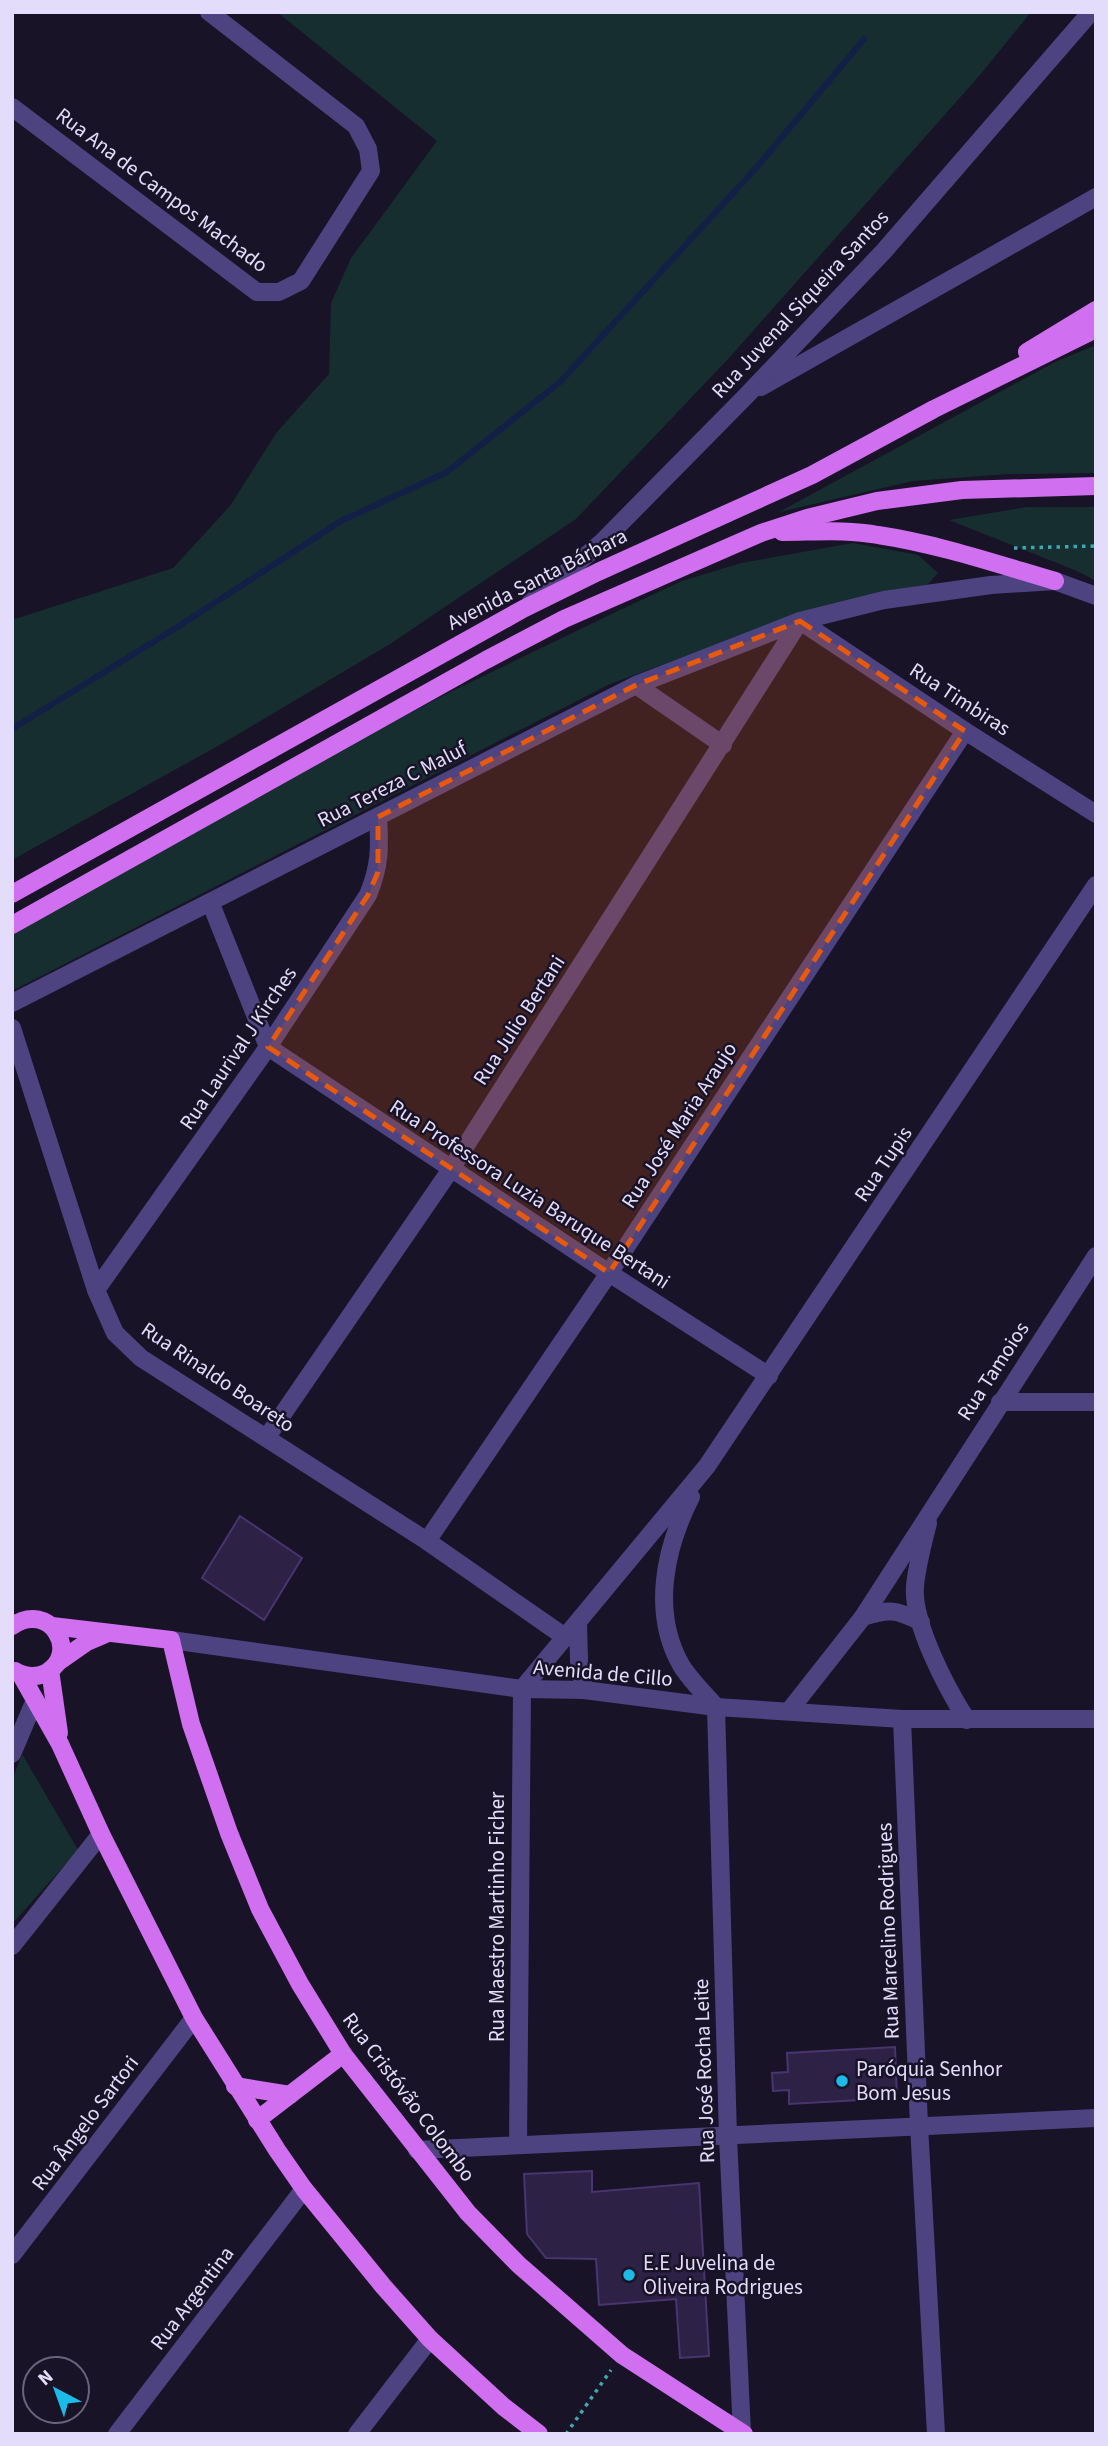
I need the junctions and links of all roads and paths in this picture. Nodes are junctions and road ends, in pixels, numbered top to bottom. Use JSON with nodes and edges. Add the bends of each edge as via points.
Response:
{"nodes":[{"id":1,"x":209,"y":12,"type":"edge"},
{"id":2,"x":1091,"y":12,"type":"edge"},
{"id":3,"x":12,"y":107,"type":"edge"},
{"id":4,"x":1096,"y":197,"type":"edge"},
{"id":5,"x":1096,"y":310,"type":"edge"},
{"id":6,"x":1096,"y":329,"type":"edge"},
{"id":7,"x":746,"y":396,"type":"junction"},
{"id":8,"x":934,"y":409,"type":"junction"},
{"id":9,"x":1096,"y":486,"type":"edge"},
{"id":10,"x":761,"y":533,"type":"junction"},
{"id":11,"x":1096,"y":546,"type":"edge"},
{"id":12,"x":1002,"y":548,"type":"dead end"},
{"id":13,"x":1055,"y":581,"type":"junction"},
{"id":14,"x":1096,"y":596,"type":"edge"},
{"id":15,"x":523,"y":609,"type":"junction"},
{"id":16,"x":800,"y":621,"type":"junction"},
{"id":17,"x":636,"y":685,"type":"junction"},
{"id":18,"x":965,"y":731,"type":"junction"},
{"id":19,"x":723,"y":745,"type":"junction"},
{"id":20,"x":1096,"y":814,"type":"edge"},
{"id":21,"x":378,"y":817,"type":"junction"},
{"id":22,"x":1096,"y":886,"type":"edge"},
{"id":23,"x":12,"y":894,"type":"edge"},
{"id":24,"x":211,"y":904,"type":"junction"},
{"id":25,"x":12,"y":925,"type":"edge"},
{"id":26,"x":12,"y":1003,"type":"edge"},
{"id":27,"x":12,"y":1028,"type":"edge"},
{"id":28,"x":268,"y":1047,"type":"junction"},
{"id":29,"x":451,"y":1169,"type":"junction"},
{"id":30,"x":1096,"y":1256,"type":"edge"},
{"id":31,"x":608,"y":1273,"type":"junction"},
{"id":32,"x":96,"y":1290,"type":"junction"},
{"id":33,"x":769,"y":1376,"type":"junction"},
{"id":34,"x":1000,"y":1402,"type":"junction"},
{"id":35,"x":1096,"y":1402,"type":"edge"},
{"id":36,"x":267,"y":1437,"type":"junction"},
{"id":37,"x":706,"y":1466,"type":"junction"},
{"id":38,"x":930,"y":1512,"type":"junction"},
{"id":39,"x":427,"y":1541,"type":"junction"},
{"id":40,"x":643,"y":1543,"type":"junction"},
{"id":41,"x":666,"y":1567,"type":"junction"},
{"id":42,"x":863,"y":1617,"type":"junction"},
{"id":43,"x":921,"y":1622,"type":"junction"},
{"id":44,"x":578,"y":1623,"type":"junction"},
{"id":45,"x":12,"y":1625,"type":"edge"},
{"id":46,"x":52,"y":1626,"type":"junction"},
{"id":47,"x":108,"y":1632,"type":"junction"},
{"id":48,"x":565,"y":1637,"type":"junction"},
{"id":49,"x":171,"y":1640,"type":"junction"},
{"id":50,"x":53,"y":1667,"type":"junction"},
{"id":51,"x":15,"y":1671,"type":"edge"},
{"id":52,"x":522,"y":1689,"type":"junction"},
{"id":53,"x":584,"y":1690,"type":"junction"},
{"id":54,"x":35,"y":1700,"type":"junction"},
{"id":55,"x":716,"y":1707,"type":"junction"},
{"id":56,"x":789,"y":1712,"type":"junction"},
{"id":57,"x":902,"y":1719,"type":"junction"},
{"id":58,"x":1096,"y":1719,"type":"edge"},
{"id":59,"x":967,"y":1720,"type":"junction"},
{"id":60,"x":60,"y":1744,"type":"junction"},
{"id":61,"x":12,"y":1754,"type":"edge"},
{"id":62,"x":101,"y":1834,"type":"junction"},
{"id":63,"x":12,"y":1946,"type":"edge"},
{"id":64,"x":194,"y":2018,"type":"junction"},
{"id":65,"x":343,"y":2054,"type":"junction"},
{"id":66,"x":236,"y":2086,"type":"junction"},
{"id":67,"x":290,"y":2095,"type":"junction"},
{"id":68,"x":1096,"y":2118,"type":"edge"},
{"id":69,"x":257,"y":2120,"type":"junction"},
{"id":70,"x":919,"y":2125,"type":"junction"},
{"id":71,"x":728,"y":2137,"type":"junction"},
{"id":72,"x":518,"y":2145,"type":"junction"},
{"id":73,"x":417,"y":2150,"type":"junction"},
{"id":74,"x":304,"y":2189,"type":"junction"},
{"id":75,"x":12,"y":2255,"type":"edge"},
{"id":76,"x":430,"y":2339,"type":"junction"},
{"id":77,"x":622,"y":2355,"type":"junction"},
{"id":78,"x":743,"y":2433,"type":"edge"},
{"id":79,"x":117,"y":2434,"type":"edge"},
{"id":80,"x":357,"y":2434,"type":"edge"},
{"id":81,"x":539,"y":2434,"type":"edge"},
{"id":82,"x":566,"y":2434,"type":"edge"},
{"id":83,"x":936,"y":2434,"type":"edge"}],
"edges":[{"from":1,"to":3,"type":"street","name":"Rua Ana de Campos Machado","via":[[356,126],[368,149],[371,171],[301,281],[290,287],[257,292]]},
{"from":2,"to":7,"type":"street","name":"Rua Juvenal Siqueira Santos","via":[[884,251]]},
{"from":4,"to":7,"type":"street"},
{"from":5,"to":8,"type":"main road"},
{"from":6,"to":8,"type":"main road","name":"Avenida Santa Bárbara"},
{"from":7,"to":15,"type":"street","name":"Rua Juvenal Siqueira Santos","via":[[601,543]]},
{"from":8,"to":15,"type":"main road","name":"Avenida Santa Bárbara","via":[[812,475]]},
{"from":9,"to":10,"type":"main road","via":[[913,496],[847,508]]},
{"from":10,"to":13,"type":"main road","via":[[878,534]]},
{"from":10,"to":25,"type":"main road","via":[[564,619]]},
{"from":11,"to":12,"type":"path"},
{"from":13,"to":14,"type":"street"},
{"from":13,"to":16,"type":"street","name":"Rua Tereza C Maluf","via":[[884,600]]},
{"from":15,"to":23,"type":"main road","name":"Avenida Santa Bárbara"},
{"from":16,"to":17,"type":"street","name":"Rua Tereza C Maluf"},
{"from":16,"to":18,"type":"street","name":"Rua Timbiras"},
{"from":16,"to":19,"type":"street","name":"Rua Julio Bertani"},
{"from":17,"to":19,"type":"street"},
{"from":17,"to":21,"type":"street","name":"Rua Tereza C Maluf"},
{"from":18,"to":20,"type":"street","name":"Rua Timbiras"},
{"from":18,"to":31,"type":"street","name":"Rua José Maria Araujo"},
{"from":19,"to":29,"type":"street","name":"Rua Julio Bertani"},
{"from":21,"to":24,"type":"street","name":"Rua Tereza C Maluf"},
{"from":21,"to":28,"type":"street","name":"Rua Laurival J Kirches","via":[[378,872],[368,895]]},
{"from":22,"to":33,"type":"street","name":"Rua Tupis"},
{"from":24,"to":26,"type":"street","name":"Rua Tereza C Maluf"},
{"from":24,"to":28,"type":"street"},
{"from":27,"to":32,"type":"street","name":"Rua Rinaldo Boareto"},
{"from":28,"to":29,"type":"street","name":"Rua Professora Luzia Baruque Bertani"},
{"from":28,"to":32,"type":"street","name":"Rua Laurival J Kirches"},
{"from":29,"to":31,"type":"street","name":"Rua Professora Luzia Baruque Bertani"},
{"from":29,"to":36,"type":"street","name":"Rua Julio Bertani"},
{"from":30,"to":34,"type":"street","name":"Rua Tamoios"},
{"from":31,"to":33,"type":"street","name":"Rua Professora Luzia Baruque Bertani"},
{"from":31,"to":39,"type":"street","name":"Rua José Maria Araujo"},
{"from":32,"to":36,"type":"street","name":"Rua Rinaldo Boareto","via":[[115,1333],[141,1358]]},
{"from":33,"to":37,"type":"street","name":"Rua Tupis"},
{"from":34,"to":35,"type":"street"},
{"from":34,"to":38,"type":"street","name":"Rua Tamoios"},
{"from":36,"to":39,"type":"street","name":"Rua Rinaldo Boareto"},
{"from":37,"to":40,"type":"street","name":"Rua Tupis"},
{"from":37,"to":41,"type":"street","name":"Rua Tupis","via":[[679,1520]]},
{"from":38,"to":42,"type":"street","name":"Rua Tamoios"},
{"from":38,"to":43,"type":"street","name":"Rua Tamoios","via":[[915,1589]]},
{"from":39,"to":48,"type":"street","name":"Rua Rinaldo Boareto"},
{"from":40,"to":41,"type":"street","via":[[661,1556]]},
{"from":40,"to":44,"type":"street","name":"Rua Tupis"},
{"from":41,"to":55,"type":"street","name":"Rua Tupis","via":[[663,1605],[669,1636],[682,1666]]},
{"from":42,"to":43,"type":"street","via":[[885,1610]]},
{"from":42,"to":56,"type":"street","name":"Rua Tamoios"},
{"from":43,"to":59,"type":"street","name":"Rua Tamoios","via":[[936,1666]]},
{"from":44,"to":48,"type":"street","name":"Rua Tupis"},
{"from":44,"to":53,"type":"street"},
{"from":45,"to":46,"type":"main road","name":"Avenida de Cillo","via":[[37,1618]]},
{"from":46,"to":47,"type":"main road","name":"Avenida de Cillo"},
{"from":46,"to":50,"type":"main road","via":[[61,1643]]},
{"from":47,"to":49,"type":"main road","name":"Avenida de Cillo"},
{"from":47,"to":50,"type":"main road"},
{"from":48,"to":52,"type":"street","name":"Rua Tupis"},
{"from":49,"to":52,"type":"street","name":"Avenida de Cillo"},
{"from":49,"to":65,"type":"main road","name":"Rua Cristóvão Colombo","via":[[191,1724],[260,1909]]},
{"from":50,"to":51,"type":"main road","via":[[31,1677]]},
{"from":50,"to":60,"type":"main road"},
{"from":51,"to":54,"type":"main road"},
{"from":52,"to":53,"type":"street","name":"Avenida de Cillo"},
{"from":52,"to":72,"type":"street","name":"Rua Maestro Martinho Ficher"},
{"from":53,"to":55,"type":"street","name":"Avenida de Cillo"},
{"from":54,"to":60,"type":"main road"},
{"from":54,"to":61,"type":"street"},
{"from":55,"to":56,"type":"street","name":"Avenida de Cillo"},
{"from":55,"to":71,"type":"street","name":"Rua José Rocha Leite"},
{"from":56,"to":57,"type":"street","name":"Avenida de Cillo"},
{"from":57,"to":59,"type":"street","name":"Avenida de Cillo"},
{"from":57,"to":70,"type":"street","name":"Rua Marcelino Rodrigues"},
{"from":58,"to":59,"type":"street","name":"Avenida de Cillo"},
{"from":60,"to":62,"type":"main road"},
{"from":62,"to":63,"type":"street"},
{"from":62,"to":64,"type":"main road"},
{"from":64,"to":66,"type":"main road"},
{"from":64,"to":75,"type":"street","name":"Rua Ângelo Sartori"},
{"from":65,"to":67,"type":"main road"},
{"from":65,"to":73,"type":"main road","name":"Rua Cristóvão Colombo"},
{"from":66,"to":67,"type":"main road"},
{"from":66,"to":69,"type":"main road"},
{"from":67,"to":69,"type":"main road"},
{"from":68,"to":70,"type":"street"},
{"from":69,"to":74,"type":"main road"},
{"from":70,"to":71,"type":"street"},
{"from":70,"to":83,"type":"street","name":"Rua Marcelino Rodrigues"},
{"from":71,"to":72,"type":"street"},
{"from":71,"to":78,"type":"street","name":"Rua José Rocha Leite"},
{"from":72,"to":73,"type":"street"},
{"from":73,"to":77,"type":"main road","name":"Rua Cristóvão Colombo","via":[[468,2213],[519,2265]]},
{"from":74,"to":76,"type":"main road"},
{"from":74,"to":79,"type":"street","name":"Rua Argentina"},
{"from":76,"to":80,"type":"street"},
{"from":76,"to":81,"type":"main road"},
{"from":77,"to":78,"type":"main road","name":"Rua Cristóvão Colombo"},
{"from":77,"to":82,"type":"path"}]}
